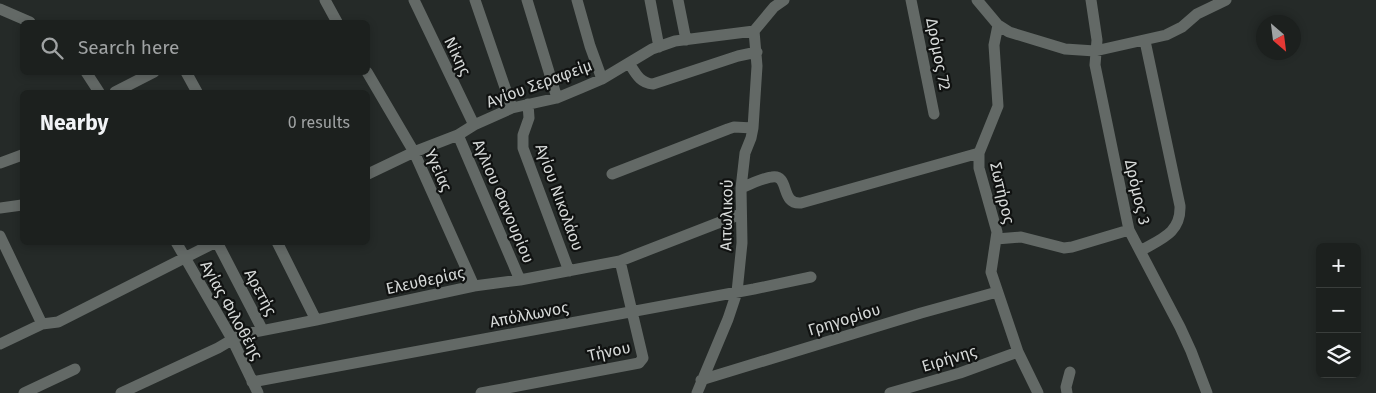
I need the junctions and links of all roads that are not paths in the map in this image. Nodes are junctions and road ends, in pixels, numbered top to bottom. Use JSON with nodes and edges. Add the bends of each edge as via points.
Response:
{"nodes":[{"id":1,"x":325,"y":0,"type":"edge"},
{"id":2,"x":414,"y":0,"type":"edge"},
{"id":3,"x":475,"y":0,"type":"edge"},
{"id":4,"x":527,"y":0,"type":"edge"},
{"id":5,"x":577,"y":0,"type":"edge"},
{"id":6,"x":650,"y":0,"type":"edge"},
{"id":7,"x":678,"y":0,"type":"edge"},
{"id":8,"x":911,"y":0,"type":"edge"},
{"id":9,"x":977,"y":0,"type":"edge"},
{"id":10,"x":1091,"y":0,"type":"edge"},
{"id":11,"x":1226,"y":0,"type":"edge"},
{"id":12,"x":777,"y":2,"type":"edge"},
{"id":13,"x":0,"y":9,"type":"edge"},
{"id":14,"x":25,"y":20,"type":"edge"},
{"id":15,"x":336,"y":20,"type":"edge"},
{"id":16,"x":998,"y":25,"type":"junction"},
{"id":17,"x":754,"y":31,"type":"junction"},
{"id":18,"x":686,"y":40,"type":"junction"},
{"id":19,"x":1145,"y":41,"type":"junction"},
{"id":20,"x":659,"y":47,"type":"junction"},
{"id":21,"x":1096,"y":48,"type":"junction"},
{"id":22,"x":757,"y":52,"type":"junction"},
{"id":23,"x":629,"y":63,"type":"junction"},
{"id":24,"x":88,"y":75,"type":"edge"},
{"id":25,"x":151,"y":75,"type":"edge"},
{"id":26,"x":188,"y":75,"type":"edge"},
{"id":27,"x":369,"y":75,"type":"edge"},
{"id":28,"x":602,"y":78,"type":"junction"},
{"id":29,"x":136,"y":88,"type":"edge"},
{"id":30,"x":98,"y":90,"type":"edge"},
{"id":31,"x":196,"y":90,"type":"edge"},
{"id":32,"x":557,"y":98,"type":"junction"},
{"id":33,"x":528,"y":104,"type":"junction"},
{"id":34,"x":512,"y":108,"type":"junction"},
{"id":35,"x":934,"y":114,"type":"dead end"},
{"id":36,"x":474,"y":125,"type":"junction"},
{"id":37,"x":753,"y":128,"type":"junction"},
{"id":38,"x":458,"y":135,"type":"junction"},
{"id":39,"x":414,"y":152,"type":"junction"},
{"id":40,"x":979,"y":153,"type":"junction"},
{"id":41,"x":20,"y":156,"type":"edge"},
{"id":42,"x":0,"y":163,"type":"edge"},
{"id":43,"x":370,"y":173,"type":"edge"},
{"id":44,"x":612,"y":174,"type":"dead end"},
{"id":45,"x":741,"y":188,"type":"junction"},
{"id":46,"x":20,"y":205,"type":"edge"},
{"id":47,"x":0,"y":208,"type":"edge"},
{"id":48,"x":741,"y":214,"type":"junction"},
{"id":49,"x":1129,"y":230,"type":"junction"},
{"id":50,"x":0,"y":236,"type":"edge"},
{"id":51,"x":996,"y":239,"type":"junction"},
{"id":52,"x":178,"y":245,"type":"edge"},
{"id":53,"x":210,"y":245,"type":"edge"},
{"id":54,"x":218,"y":245,"type":"edge"},
{"id":55,"x":278,"y":245,"type":"edge"},
{"id":56,"x":1140,"y":251,"type":"junction"},
{"id":57,"x":184,"y":257,"type":"junction"},
{"id":58,"x":620,"y":261,"type":"junction"},
{"id":59,"x":569,"y":270,"type":"junction"},
{"id":60,"x":811,"y":277,"type":"dead end"},
{"id":61,"x":520,"y":280,"type":"junction"},
{"id":62,"x":474,"y":286,"type":"junction"},
{"id":63,"x":737,"y":292,"type":"junction"},
{"id":64,"x":997,"y":292,"type":"junction"},
{"id":65,"x":633,"y":311,"type":"junction"},
{"id":66,"x":316,"y":320,"type":"junction"},
{"id":67,"x":42,"y":324,"type":"junction"},
{"id":68,"x":262,"y":329,"type":"junction"},
{"id":69,"x":232,"y":339,"type":"junction"},
{"id":70,"x":0,"y":344,"type":"edge"},
{"id":71,"x":1018,"y":352,"type":"junction"},
{"id":72,"x":75,"y":369,"type":"dead end"},
{"id":73,"x":1070,"y":372,"type":"dead end"},
{"id":74,"x":701,"y":380,"type":"junction"},
{"id":75,"x":252,"y":382,"type":"junction"},
{"id":76,"x":24,"y":393,"type":"edge"},
{"id":77,"x":121,"y":393,"type":"edge"},
{"id":78,"x":258,"y":393,"type":"edge"},
{"id":79,"x":481,"y":393,"type":"edge"},
{"id":80,"x":697,"y":393,"type":"edge"},
{"id":81,"x":890,"y":393,"type":"edge"},
{"id":82,"x":1038,"y":393,"type":"edge"},
{"id":83,"x":1067,"y":393,"type":"edge"},
{"id":84,"x":1207,"y":393,"type":"edge"}],
"edges":[{"from":1,"to":15,"type":"street"},
{"from":2,"to":36,"type":"street","name":"Νίκης"},
{"from":3,"to":34,"type":"street"},
{"from":4,"to":32,"type":"street"},
{"from":5,"to":28,"type":"street"},
{"from":6,"to":20,"type":"street"},
{"from":7,"to":18,"type":"street"},
{"from":8,"to":35,"type":"street","name":"Δρόμος 72"},
{"from":9,"to":16,"type":"street"},
{"from":10,"to":21,"type":"street","name":"Δρόμος 3"},
{"from":11,"to":19,"type":"street","via":[[1197,14],[1182,27]]},
{"from":12,"to":17,"type":"street"},
{"from":13,"to":14,"type":"street"},
{"from":16,"to":21,"type":"street","via":[[1010,32],[1065,49]]},
{"from":16,"to":40,"type":"street","name":"Σωτήρος","via":[[994,45],[998,106]]},
{"from":17,"to":18,"type":"street","name":"Αγίου Σεραφείμ"},
{"from":17,"to":22,"type":"street","name":"Αιτωλικού"},
{"from":18,"to":20,"type":"street","name":"Αγίου Σεραφείμ"},
{"from":19,"to":21,"type":"street"},
{"from":19,"to":56,"type":"street","via":[[1180,215],[1173,231]]},
{"from":20,"to":23,"type":"street","name":"Αγίου Σεραφείμ"},
{"from":21,"to":49,"type":"street","name":"Δρόμος 3","via":[[1095,65]]},
{"from":22,"to":23,"type":"street","via":[[654,84],[644,83]]},
{"from":22,"to":37,"type":"street","name":"Αιτωλικού"},
{"from":23,"to":28,"type":"street","name":"Αγίου Σεραφείμ"},
{"from":24,"to":30,"type":"street"},
{"from":25,"to":29,"type":"street"},
{"from":26,"to":31,"type":"street"},
{"from":27,"to":39,"type":"street","name":"Υγείας"},
{"from":28,"to":32,"type":"street","name":"Αγίου Σεραφείμ"},
{"from":32,"to":33,"type":"street","name":"Αγίου Σεραφείμ"},
{"from":33,"to":34,"type":"street","name":"Αγίου Σεραφείμ"},
{"from":33,"to":59,"type":"street","name":"Αγίου Νικολάου","via":[[529,118],[523,135],[523,148]]},
{"from":34,"to":36,"type":"street","name":"Αγίου Σεραφείμ"},
{"from":36,"to":38,"type":"street","name":"Αγίου Σεραφείμ"},
{"from":37,"to":44,"type":"street","via":[[734,127]]},
{"from":37,"to":45,"type":"street","name":"Αιτωλικού","via":[[745,154]]},
{"from":38,"to":39,"type":"street","name":"Αγίου Σεραφείμ"},
{"from":38,"to":61,"type":"street","name":"Αγλιου Φανουρίου"},
{"from":39,"to":43,"type":"street","name":"Αγίου Σεραφείμ"},
{"from":39,"to":62,"type":"street","name":"Υγείας"},
{"from":40,"to":45,"type":"street","via":[[801,204],[790,200],[776,177]]},
{"from":40,"to":51,"type":"street","name":"Σωτήρος","via":[[979,168]]},
{"from":41,"to":42,"type":"street"},
{"from":45,"to":48,"type":"street","name":"Αιτωλικού"},
{"from":46,"to":47,"type":"street"},
{"from":48,"to":58,"type":"street","name":"Ελευθερίας"},
{"from":48,"to":63,"type":"street","name":"Αιτωλικού"},
{"from":49,"to":51,"type":"street","via":[[1064,248],[1021,237]]},
{"from":49,"to":56,"type":"street","name":"Δρόμος 3"},
{"from":50,"to":67,"type":"street"},
{"from":51,"to":64,"type":"street","name":"Σωτήρος","via":[[991,272]]},
{"from":52,"to":57,"type":"street","name":"Αγίας Φιλοθέης"},
{"from":53,"to":57,"type":"street"},
{"from":54,"to":68,"type":"street","name":"Αρετής"},
{"from":55,"to":66,"type":"street"},
{"from":56,"to":84,"type":"street","name":"Δρόμος 3","via":[[1184,335]]},
{"from":57,"to":67,"type":"street","via":[[58,322]]},
{"from":57,"to":69,"type":"street","name":"Αγίας Φιλοθέης"},
{"from":58,"to":59,"type":"street","name":"Ελευθερίας"},
{"from":58,"to":65,"type":"street","name":"Τήνου"},
{"from":59,"to":61,"type":"street","name":"Ελευθερίας"},
{"from":60,"to":63,"type":"street","name":"Απόλλωνος"},
{"from":61,"to":62,"type":"street","name":"Ελευθερίας"},
{"from":62,"to":66,"type":"street","name":"Ελευθερίας"},
{"from":63,"to":65,"type":"street","name":"Απόλλωνος"},
{"from":63,"to":74,"type":"street","name":"Αιτωλικού"},
{"from":64,"to":71,"type":"street","name":"Σωτήρος"},
{"from":64,"to":74,"type":"street","name":"Γρηγορίου"},
{"from":65,"to":75,"type":"street","name":"Απόλλωνος"},
{"from":65,"to":79,"type":"street","name":"Τήνου","via":[[643,358],[639,363]]},
{"from":66,"to":68,"type":"street","name":"Ελευθερίας"},
{"from":67,"to":70,"type":"street"},
{"from":68,"to":69,"type":"street","name":"Ελευθερίας"},
{"from":69,"to":75,"type":"street","name":"Αγίας Φιλοθέης"},
{"from":69,"to":77,"type":"street","name":"Ελευθερίας"},
{"from":71,"to":81,"type":"street","name":"Ειρήνης"},
{"from":71,"to":82,"type":"street","name":"Σωτήρος"},
{"from":72,"to":76,"type":"street"},
{"from":73,"to":83,"type":"street"},
{"from":74,"to":80,"type":"street","name":"Αιτωλικού"},
{"from":75,"to":78,"type":"street","name":"Αγίας Φιλοθέης"}]}
